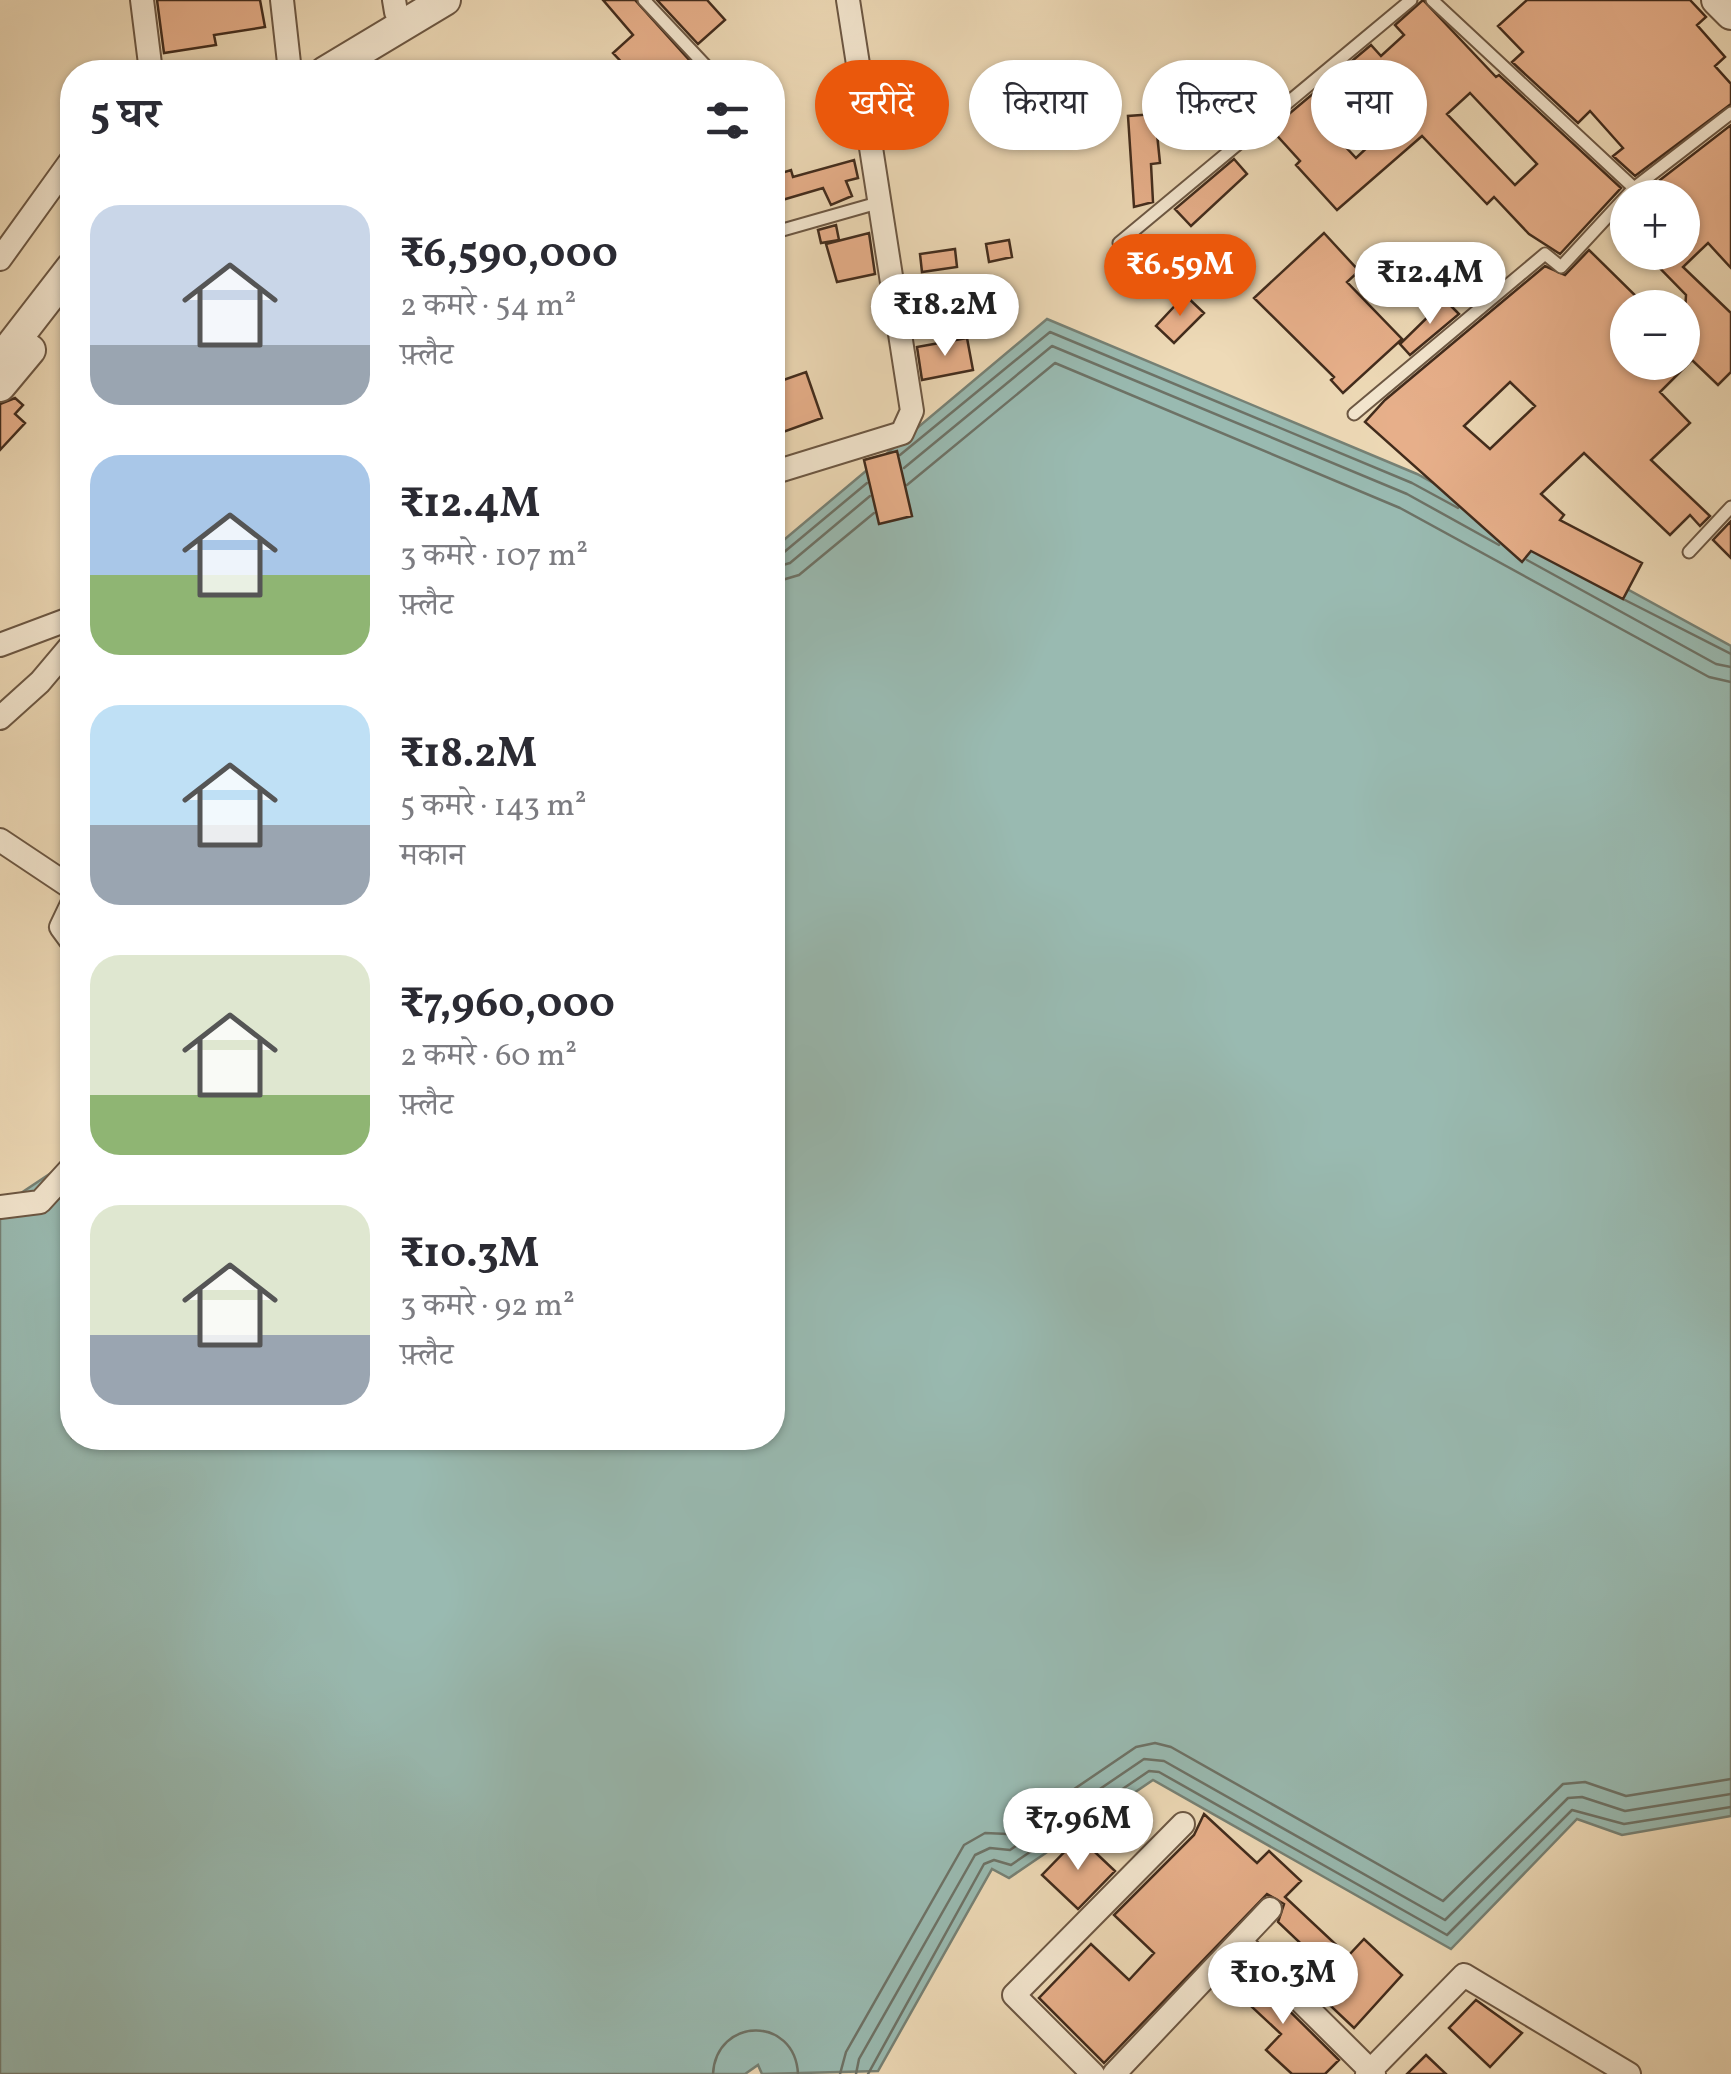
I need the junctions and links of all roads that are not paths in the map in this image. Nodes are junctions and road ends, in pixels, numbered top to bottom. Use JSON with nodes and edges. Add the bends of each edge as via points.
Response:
{"nodes":[{"id":1,"x":142,"y":0,"type":"edge"},
{"id":2,"x":282,"y":0,"type":"edge"},
{"id":3,"x":444,"y":0,"type":"edge"},
{"id":4,"x":644,"y":0,"type":"edge"},
{"id":5,"x":848,"y":0,"type":"edge"},
{"id":6,"x":1411,"y":0,"type":"edge"},
{"id":7,"x":1432,"y":0,"type":"edge"},
{"id":8,"x":1717,"y":0,"type":"edge"},
{"id":9,"x":402,"y":4,"type":"edge"},
{"id":10,"x":1731,"y":14,"type":"edge"},
{"id":11,"x":150,"y":60,"type":"edge"},
{"id":12,"x":289,"y":60,"type":"edge"},
{"id":13,"x":317,"y":60,"type":"edge"},
{"id":14,"x":345,"y":60,"type":"edge"},
{"id":15,"x":701,"y":60,"type":"edge"},
{"id":16,"x":1731,"y":113,"type":"edge"},
{"id":17,"x":60,"y":176,"type":"edge"},
{"id":18,"x":1625,"y":180,"type":"edge"},
{"id":19,"x":1644,"y":180,"type":"edge"},
{"id":20,"x":881,"y":202,"type":"junction"},
{"id":21,"x":1610,"y":214,"type":"edge"},
{"id":22,"x":785,"y":229,"type":"edge"},
{"id":23,"x":1119,"y":244,"type":"dead end"},
{"id":24,"x":0,"y":259,"type":"edge"},
{"id":25,"x":60,"y":282,"type":"edge"},
{"id":26,"x":60,"y":312,"type":"edge"},
{"id":27,"x":0,"y":360,"type":"edge"},
{"id":28,"x":0,"y":386,"type":"edge"},
{"id":29,"x":1354,"y":414,"type":"dead end"},
{"id":30,"x":785,"y":469,"type":"edge"},
{"id":31,"x":1731,"y":508,"type":"edge"},
{"id":32,"x":1690,"y":552,"type":"dead end"},
{"id":33,"x":60,"y":622,"type":"edge"},
{"id":34,"x":0,"y":645,"type":"edge"},
{"id":35,"x":60,"y":658,"type":"edge"},
{"id":36,"x":0,"y":718,"type":"edge"},
{"id":37,"x":0,"y":840,"type":"edge"},
{"id":38,"x":60,"y":880,"type":"edge"},
{"id":39,"x":60,"y":1180,"type":"edge"},
{"id":40,"x":0,"y":1207,"type":"edge"},
{"id":41,"x":1183,"y":1824,"type":"dead end"},
{"id":42,"x":1270,"y":1909,"type":"dead end"},
{"id":43,"x":1240,"y":1941,"type":"junction"},
{"id":44,"x":1370,"y":2073,"type":"edge"},
{"id":45,"x":1094,"y":2074,"type":"edge"},
{"id":46,"x":1114,"y":2074,"type":"edge"},
{"id":47,"x":1629,"y":2074,"type":"edge"}],
"edges":[{"from":1,"to":11,"type":"street"},
{"from":2,"to":12,"type":"street"},
{"from":3,"to":14,"type":"street"},
{"from":4,"to":15,"type":"lane"},
{"from":5,"to":20,"type":"street"},
{"from":6,"to":23,"type":"lane"},
{"from":7,"to":18,"type":"lane"},
{"from":8,"to":10,"type":"street"},
{"from":9,"to":13,"type":"street"},
{"from":16,"to":19,"type":"lane"},
{"from":17,"to":24,"type":"street"},
{"from":20,"to":22,"type":"lane"},
{"from":20,"to":30,"type":"street","via":[[912,403],[908,427]]},
{"from":21,"to":29,"type":"lane","via":[[1561,267],[1545,254]]},
{"from":25,"to":27,"type":"street"},
{"from":26,"to":28,"type":"street"},
{"from":31,"to":32,"type":"lane"},
{"from":33,"to":34,"type":"street"},
{"from":35,"to":36,"type":"street"},
{"from":37,"to":38,"type":"street"},
{"from":39,"to":40,"type":"street","via":[[40,1202]]},
{"from":41,"to":45,"type":"street","via":[[1014,1994]]},
{"from":42,"to":43,"type":"street"},
{"from":43,"to":44,"type":"street"},
{"from":43,"to":46,"type":"street"},
{"from":44,"to":47,"type":"street","via":[[1464,1975]]}]}
